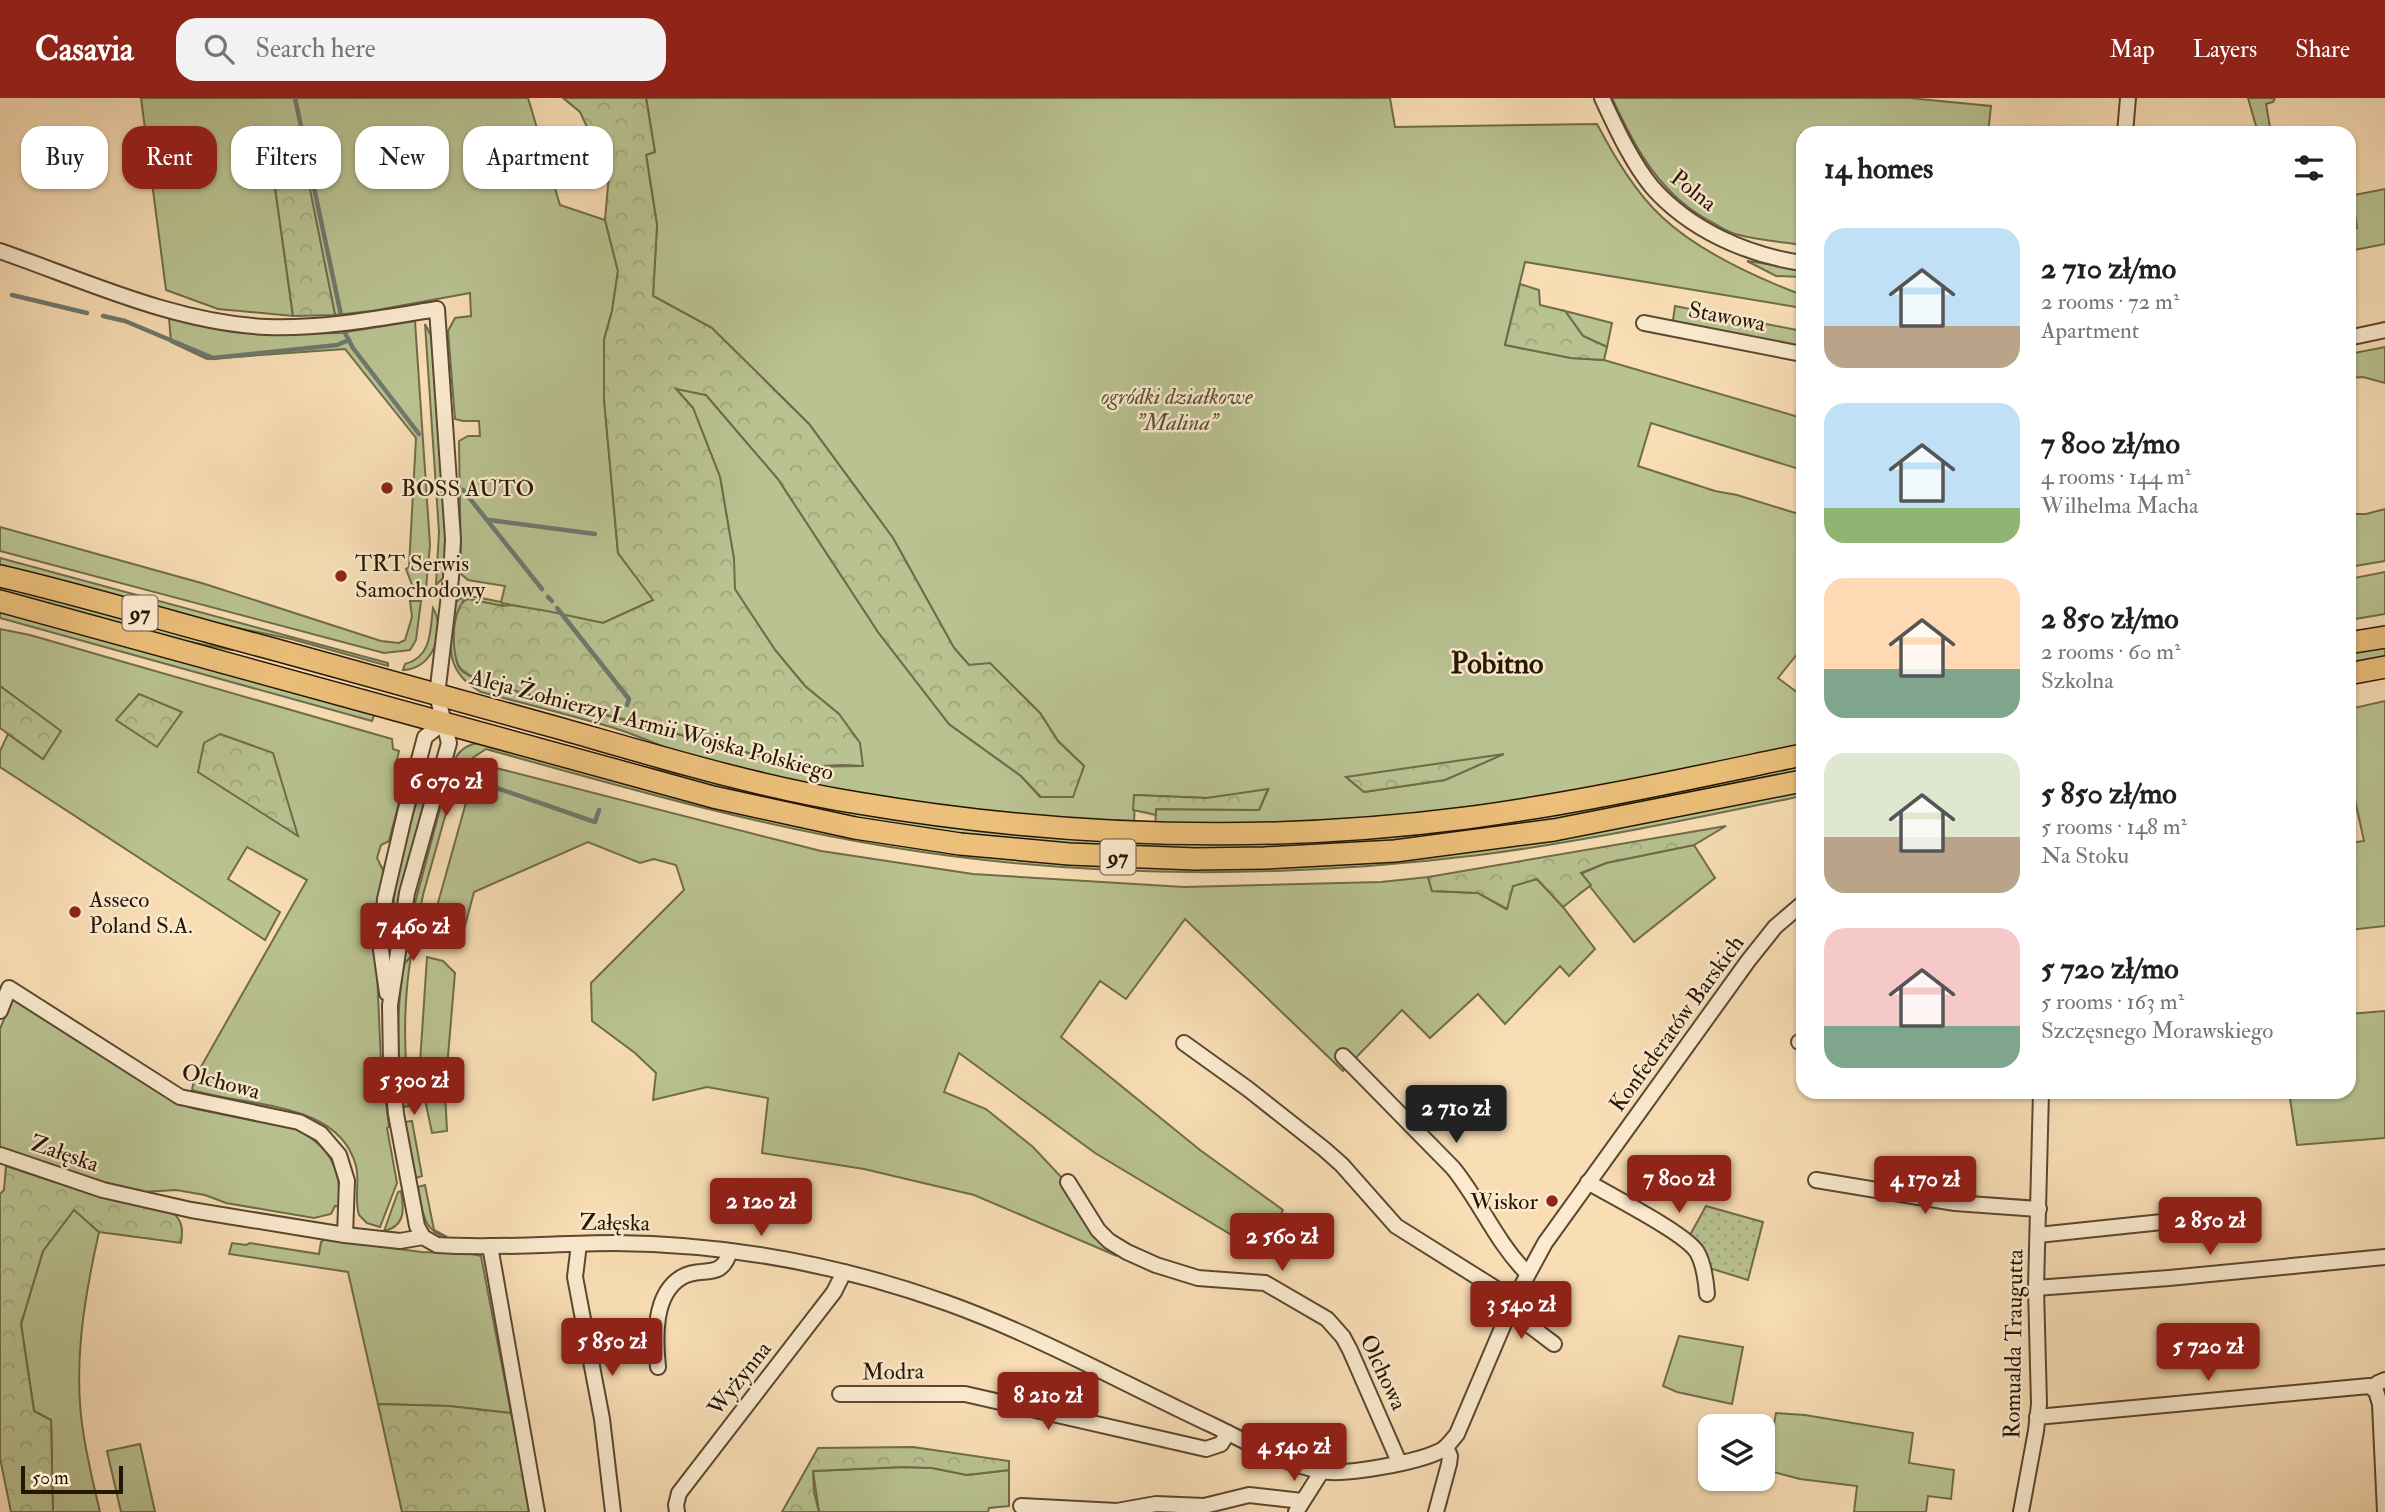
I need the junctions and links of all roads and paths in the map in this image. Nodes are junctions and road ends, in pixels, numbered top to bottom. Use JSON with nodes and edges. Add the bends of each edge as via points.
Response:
{"nodes":[{"id":1,"x":1602,"y":98,"type":"edge"},
{"id":2,"x":2127,"y":98,"type":"edge"},
{"id":3,"x":2125,"y":126,"type":"edge"},
{"id":4,"x":0,"y":251,"type":"edge"},
{"id":5,"x":1796,"y":262,"type":"edge"},
{"id":6,"x":1644,"y":323,"type":"dead end"},
{"id":7,"x":2385,"y":330,"type":"edge"},
{"id":8,"x":2356,"y":336,"type":"edge"},
{"id":9,"x":1796,"y":353,"type":"edge"},
{"id":10,"x":0,"y":576,"type":"edge"},
{"id":11,"x":0,"y":601,"type":"edge"},
{"id":12,"x":2385,"y":637,"type":"edge"},
{"id":13,"x":2356,"y":642,"type":"edge"},
{"id":14,"x":2385,"y":667,"type":"edge"},
{"id":15,"x":2356,"y":672,"type":"edge"},
{"id":16,"x":437,"y":695,"type":"junction"},
{"id":17,"x":443,"y":723,"type":"junction"},
{"id":18,"x":1796,"y":756,"type":"edge"},
{"id":19,"x":1796,"y":782,"type":"edge"},
{"id":20,"x":1796,"y":908,"type":"edge"},
{"id":21,"x":390,"y":1005,"type":"junction"},
{"id":22,"x":0,"y":1011,"type":"edge"},
{"id":23,"x":1184,"y":1043,"type":"dead end"},
{"id":24,"x":1343,"y":1056,"type":"dead end"},
{"id":25,"x":2041,"y":1099,"type":"edge"},
{"id":26,"x":0,"y":1155,"type":"edge"},
{"id":27,"x":1816,"y":1180,"type":"dead end"},
{"id":28,"x":1068,"y":1182,"type":"dead end"},
{"id":29,"x":1588,"y":1182,"type":"junction"},
{"id":30,"x":2039,"y":1209,"type":"junction"},
{"id":31,"x":2248,"y":1213,"type":"dead end"},
{"id":32,"x":345,"y":1235,"type":"junction"},
{"id":33,"x":2038,"y":1235,"type":"junction"},
{"id":34,"x":423,"y":1237,"type":"junction"},
{"id":35,"x":579,"y":1244,"type":"junction"},
{"id":36,"x":490,"y":1246,"type":"junction"},
{"id":37,"x":730,"y":1251,"type":"junction"},
{"id":38,"x":2385,"y":1257,"type":"edge"},
{"id":39,"x":844,"y":1272,"type":"junction"},
{"id":40,"x":1527,"y":1273,"type":"junction"},
{"id":41,"x":2036,"y":1288,"type":"junction"},
{"id":42,"x":1707,"y":1294,"type":"dead end"},
{"id":43,"x":1511,"y":1305,"type":"junction"},
{"id":44,"x":1553,"y":1344,"type":"dead end"},
{"id":45,"x":658,"y":1367,"type":"dead end"},
{"id":46,"x":2379,"y":1384,"type":"edge"},
{"id":47,"x":839,"y":1394,"type":"dead end"},
{"id":48,"x":2037,"y":1417,"type":"junction"},
{"id":49,"x":1228,"y":1433,"type":"junction"},
{"id":50,"x":1446,"y":1447,"type":"junction"},
{"id":51,"x":1399,"y":1462,"type":"junction"},
{"id":52,"x":1322,"y":1472,"type":"junction"},
{"id":53,"x":1021,"y":1506,"type":"dead end"},
{"id":54,"x":1299,"y":1507,"type":"edge"},
{"id":55,"x":537,"y":1512,"type":"edge"},
{"id":56,"x":613,"y":1512,"type":"edge"},
{"id":57,"x":677,"y":1512,"type":"edge"},
{"id":58,"x":1436,"y":1512,"type":"edge"},
{"id":59,"x":2021,"y":1512,"type":"edge"},
{"id":60,"x":2385,"y":1512,"type":"edge"}],
"edges":[{"from":1,"to":5,"type":"street","name":"Polna","via":[[1631,156],[1651,186],[1676,210],[1749,250]]},
{"from":2,"to":3,"type":"street"},
{"from":4,"to":16,"type":"street","via":[[170,310],[265,327],[336,324],[437,309],[453,539]]},
{"from":6,"to":9,"type":"street","name":"Stawowa"},
{"from":7,"to":8,"type":"street"},
{"from":10,"to":16,"type":"main road","name":"Aleja Żołnierzy I Armii Wojska Polskiego","number":"97"},
{"from":11,"to":17,"type":"main road","number":"97"},
{"from":12,"to":13,"type":"main road"},
{"from":14,"to":15,"type":"main road"},
{"from":16,"to":17,"type":"street"},
{"from":16,"to":18,"type":"main road","name":"Aleja Żołnierzy I Armii Wojska Polskiego","number":"97","via":[[818,796],[1012,825],[1112,832],[1312,832],[1462,818]]},
{"from":17,"to":19,"type":"main road","number":"97","via":[[811,819],[960,844],[1125,857],[1265,858],[1395,851],[1553,830]]},
{"from":17,"to":21,"type":"street","via":[[449,743],[407,893]]},
{"from":17,"to":21,"type":"street","via":[[425,737],[385,899],[381,950]]},
{"from":20,"to":29,"type":"street","name":"Konfederatów Barskich","via":[[1765,939]]},
{"from":21,"to":34,"type":"street","via":[[396,1114],[417,1226]]},
{"from":22,"to":32,"type":"street","name":"Olchowa","via":[[9,988],[180,1097],[299,1122],[321,1134],[339,1155],[347,1181]]},
{"from":23,"to":43,"type":"street","via":[[1324,1149],[1396,1226]]},
{"from":24,"to":40,"type":"street","via":[[1453,1168],[1500,1242]]},
{"from":25,"to":30,"type":"street","name":"Romualda Traugutta"},
{"from":26,"to":32,"type":"street","name":"Załęska","via":[[153,1202]]},
{"from":27,"to":30,"type":"street","via":[[1955,1203]]},
{"from":28,"to":51,"type":"street","name":"Olchowa","via":[[1098,1230],[1128,1252],[1198,1278],[1265,1283],[1327,1319],[1350,1350]]},
{"from":29,"to":40,"type":"street","name":"Konfederatów Barskich"},
{"from":29,"to":42,"type":"street","via":[[1687,1242],[1701,1261]]},
{"from":30,"to":33,"type":"street","name":"Romualda Traugutta"},
{"from":31,"to":33,"type":"street"},
{"from":32,"to":34,"type":"street","name":"Załęska","via":[[400,1241]]},
{"from":33,"to":41,"type":"street","name":"Romualda Traugutta"},
{"from":34,"to":36,"type":"street","name":"Załęska","via":[[437,1245]]},
{"from":35,"to":36,"type":"street","name":"Załęska"},
{"from":35,"to":37,"type":"street","name":"Załęska"},
{"from":35,"to":56,"type":"street","via":[[575,1277],[602,1419]]},
{"from":36,"to":55,"type":"street"},
{"from":37,"to":39,"type":"street","name":"Załęska"},
{"from":37,"to":45,"type":"street","via":[[720,1269],[687,1275],[669,1289],[655,1332]]},
{"from":38,"to":41,"type":"street"},
{"from":39,"to":49,"type":"street","name":"Załęska","via":[[978,1315],[1033,1338]]},
{"from":39,"to":57,"type":"street","name":"Wyżynna","via":[[834,1292],[679,1493]]},
{"from":40,"to":43,"type":"street","name":"Konfederatów Barskich"},
{"from":41,"to":48,"type":"street","name":"Romualda Traugutta"},
{"from":43,"to":44,"type":"street"},
{"from":43,"to":50,"type":"street","name":"Konfederatów Barskich","via":[[1462,1426]]},
{"from":46,"to":48,"type":"street"},
{"from":46,"to":60,"type":"street"},
{"from":47,"to":49,"type":"street","name":"Modra","via":[[965,1394],[1206,1449],[1221,1444]]},
{"from":48,"to":59,"type":"street","name":"Romualda Traugutta"},
{"from":49,"to":52,"type":"street","name":"Załęska"},
{"from":50,"to":51,"type":"street","name":"Załęska"},
{"from":50,"to":58,"type":"street","via":[[1449,1464]]},
{"from":51,"to":52,"type":"street","name":"Załęska","via":[[1351,1472]]},
{"from":52,"to":54,"type":"street"},
{"from":53,"to":54,"type":"street","via":[[1117,1511],[1156,1504],[1204,1506],[1249,1495]]}]}
